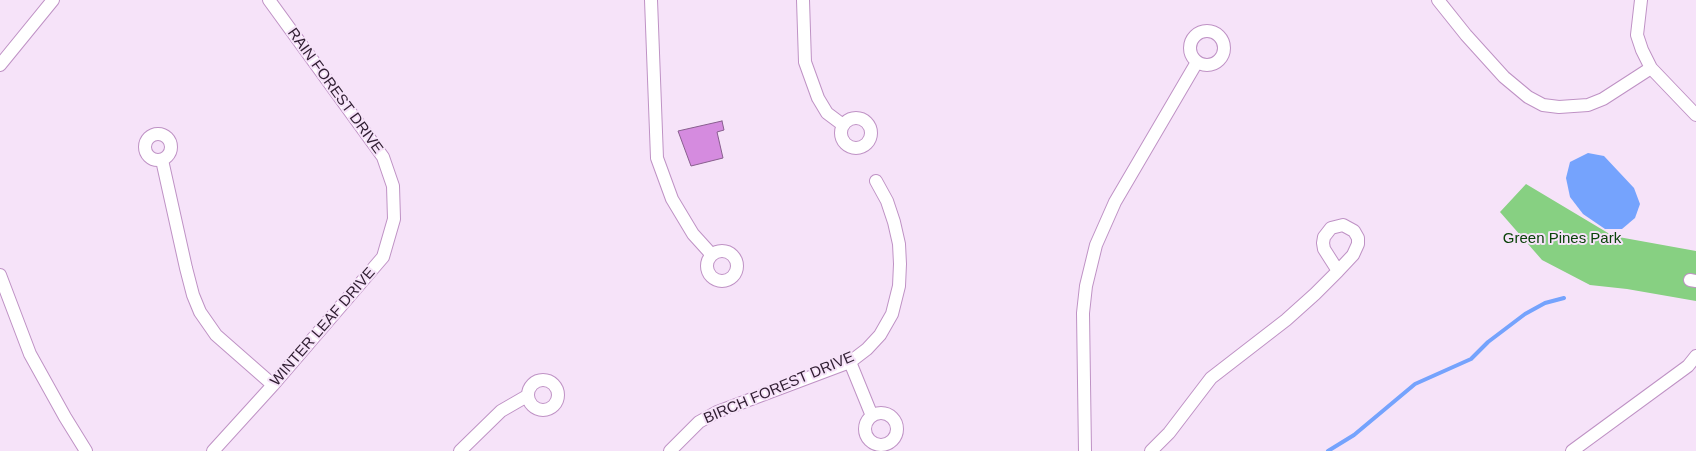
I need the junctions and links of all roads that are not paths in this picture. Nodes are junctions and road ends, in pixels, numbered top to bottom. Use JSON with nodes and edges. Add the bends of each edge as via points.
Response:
{"nodes":[{"id":1,"x":53,"y":0,"type":"edge"},
{"id":2,"x":269,"y":0,"type":"edge"},
{"id":3,"x":651,"y":0,"type":"edge"},
{"id":4,"x":803,"y":0,"type":"edge"},
{"id":5,"x":1438,"y":0,"type":"edge"},
{"id":6,"x":1641,"y":0,"type":"edge"},
{"id":7,"x":1197,"y":62,"type":"dead end"},
{"id":8,"x":0,"y":65,"type":"edge"},
{"id":9,"x":1651,"y":68,"type":"junction"},
{"id":10,"x":1696,"y":115,"type":"edge"},
{"id":11,"x":843,"y":125,"type":"dead end"},
{"id":12,"x":162,"y":160,"type":"dead end"},
{"id":13,"x":876,"y":181,"type":"dead end"},
{"id":14,"x":393,"y":186,"type":"joint"},
{"id":15,"x":712,"y":255,"type":"dead end"},
{"id":16,"x":1338,"y":271,"type":"dead end"},
{"id":17,"x":0,"y":275,"type":"edge"},
{"id":18,"x":1696,"y":356,"type":"edge"},
{"id":19,"x":850,"y":362,"type":"junction"},
{"id":20,"x":273,"y":385,"type":"junction"},
{"id":21,"x":527,"y":396,"type":"dead end"},
{"id":22,"x":872,"y":416,"type":"dead end"},
{"id":23,"x":86,"y":451,"type":"edge"},
{"id":24,"x":213,"y":451,"type":"edge"},
{"id":25,"x":460,"y":451,"type":"edge"},
{"id":26,"x":670,"y":451,"type":"edge"},
{"id":27,"x":1085,"y":451,"type":"edge"},
{"id":28,"x":1151,"y":451,"type":"edge"},
{"id":29,"x":1572,"y":451,"type":"edge"}],
"edges":[{"from":1,"to":8,"type":"street"},
{"from":2,"to":14,"type":"street","name":"RAIN FOREST DRIVE","via":[[383,157]]},
{"from":3,"to":15,"type":"street","via":[[656,158],[672,199],[693,234]]},
{"from":4,"to":11,"type":"street","via":[[805,62],[827,114]]},
{"from":5,"to":9,"type":"street","via":[[1504,77],[1543,105],[1588,105]]},
{"from":6,"to":9,"type":"street","via":[[1637,34]]},
{"from":7,"to":27,"type":"street","via":[[1115,202],[1090,265],[1083,313]]},
{"from":9,"to":10,"type":"street"},
{"from":12,"to":20,"type":"street","via":[[193,295],[200,312],[216,335]]},
{"from":13,"to":19,"type":"street","name":"BIRCH FOREST DRIVE","via":[[887,201],[899,244],[899,286],[892,314],[880,335]]},
{"from":14,"to":20,"type":"street","name":"WINTER LEAF DRIVE","via":[[394,219],[383,257]]},
{"from":16,"to":28,"type":"street","via":[[1286,320],[1211,378]]},
{"from":17,"to":23,"type":"street","via":[[30,354]]},
{"from":18,"to":29,"type":"street","via":[[1688,366]]},
{"from":19,"to":22,"type":"street"},
{"from":19,"to":26,"type":"street","name":"BIRCH FOREST DRIVE","via":[[717,412],[699,422]]},
{"from":20,"to":24,"type":"street","name":"WINTER LEAF DRIVE"},
{"from":21,"to":25,"type":"street","via":[[501,411]]}]}
